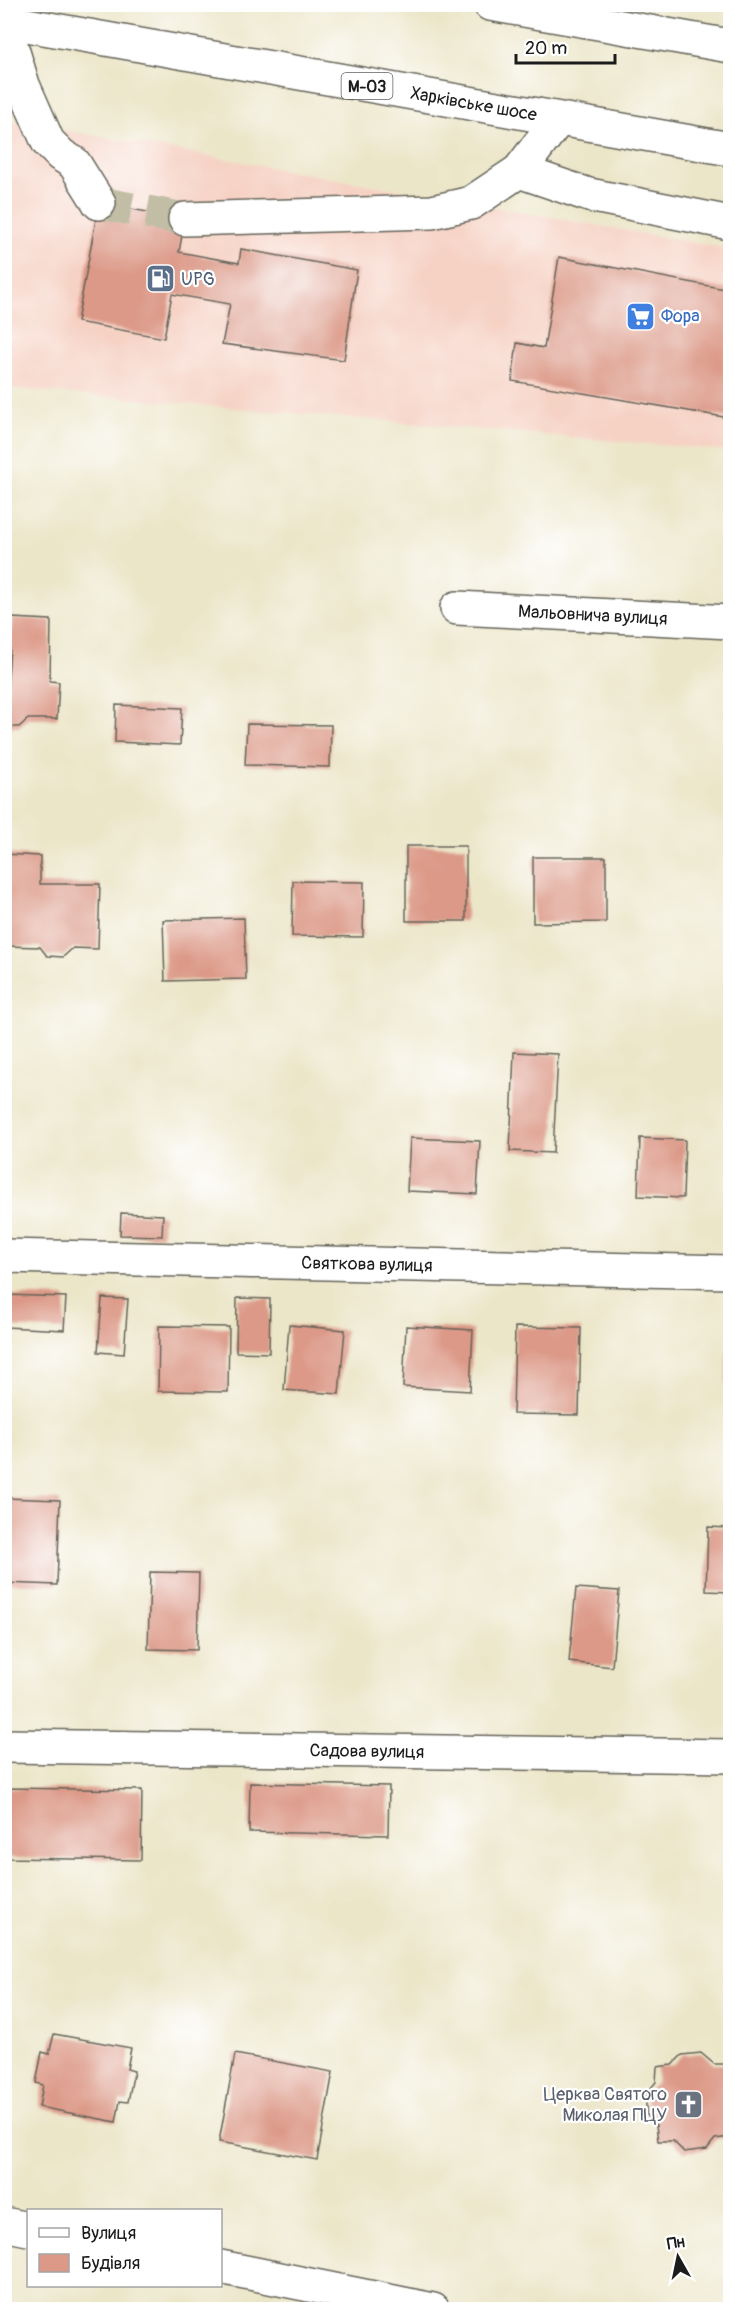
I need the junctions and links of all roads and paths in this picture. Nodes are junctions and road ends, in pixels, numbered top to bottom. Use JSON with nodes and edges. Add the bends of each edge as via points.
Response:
{"nodes":[{"id":1,"x":490,"y":4,"type":"edge"},
{"id":2,"x":4,"y":22,"type":"edge"},
{"id":3,"x":730,"y":46,"type":"edge"},
{"id":4,"x":558,"y":120,"type":"junction"},
{"id":5,"x":730,"y":149,"type":"edge"},
{"id":6,"x":519,"y":171,"type":"junction"},
{"id":7,"x":99,"y":203,"type":"dead end"},
{"id":8,"x":185,"y":219,"type":"tunnel mouth"},
{"id":9,"x":730,"y":223,"type":"edge"},
{"id":10,"x":457,"y":608,"type":"dead end"},
{"id":11,"x":730,"y":622,"type":"edge"},
{"id":12,"x":4,"y":1256,"type":"edge"},
{"id":13,"x":730,"y":1272,"type":"edge"},
{"id":14,"x":4,"y":1746,"type":"edge"},
{"id":15,"x":730,"y":1756,"type":"edge"},
{"id":16,"x":4,"y":2224,"type":"edge"},
{"id":17,"x":27,"y":2229,"type":"edge"},
{"id":18,"x":222,"y":2267,"type":"edge"},
{"id":19,"x":433,"y":2310,"type":"edge"}],
"edges":[{"from":1,"to":3,"type":"main road"},
{"from":2,"to":4,"type":"main road","name":"Харківське шосе","number":"М-03"},
{"from":2,"to":7,"type":"main road","via":[[23,85],[48,142],[74,163]]},
{"from":4,"to":5,"type":"main road","name":"Харківське шосе","number":"М-03"},
{"from":4,"to":6,"type":"main road"},
{"from":6,"to":8,"type":"main road","via":[[471,203],[432,212]]},
{"from":6,"to":9,"type":"main road","via":[[589,195]]},
{"from":10,"to":11,"type":"main road","name":"Мальовнича вулиця"},
{"from":12,"to":13,"type":"main road","name":"Святкова вулиця"},
{"from":14,"to":15,"type":"main road","name":"Садова вулиця"},
{"from":16,"to":17,"type":"main road"},
{"from":18,"to":19,"type":"main road"}]}
